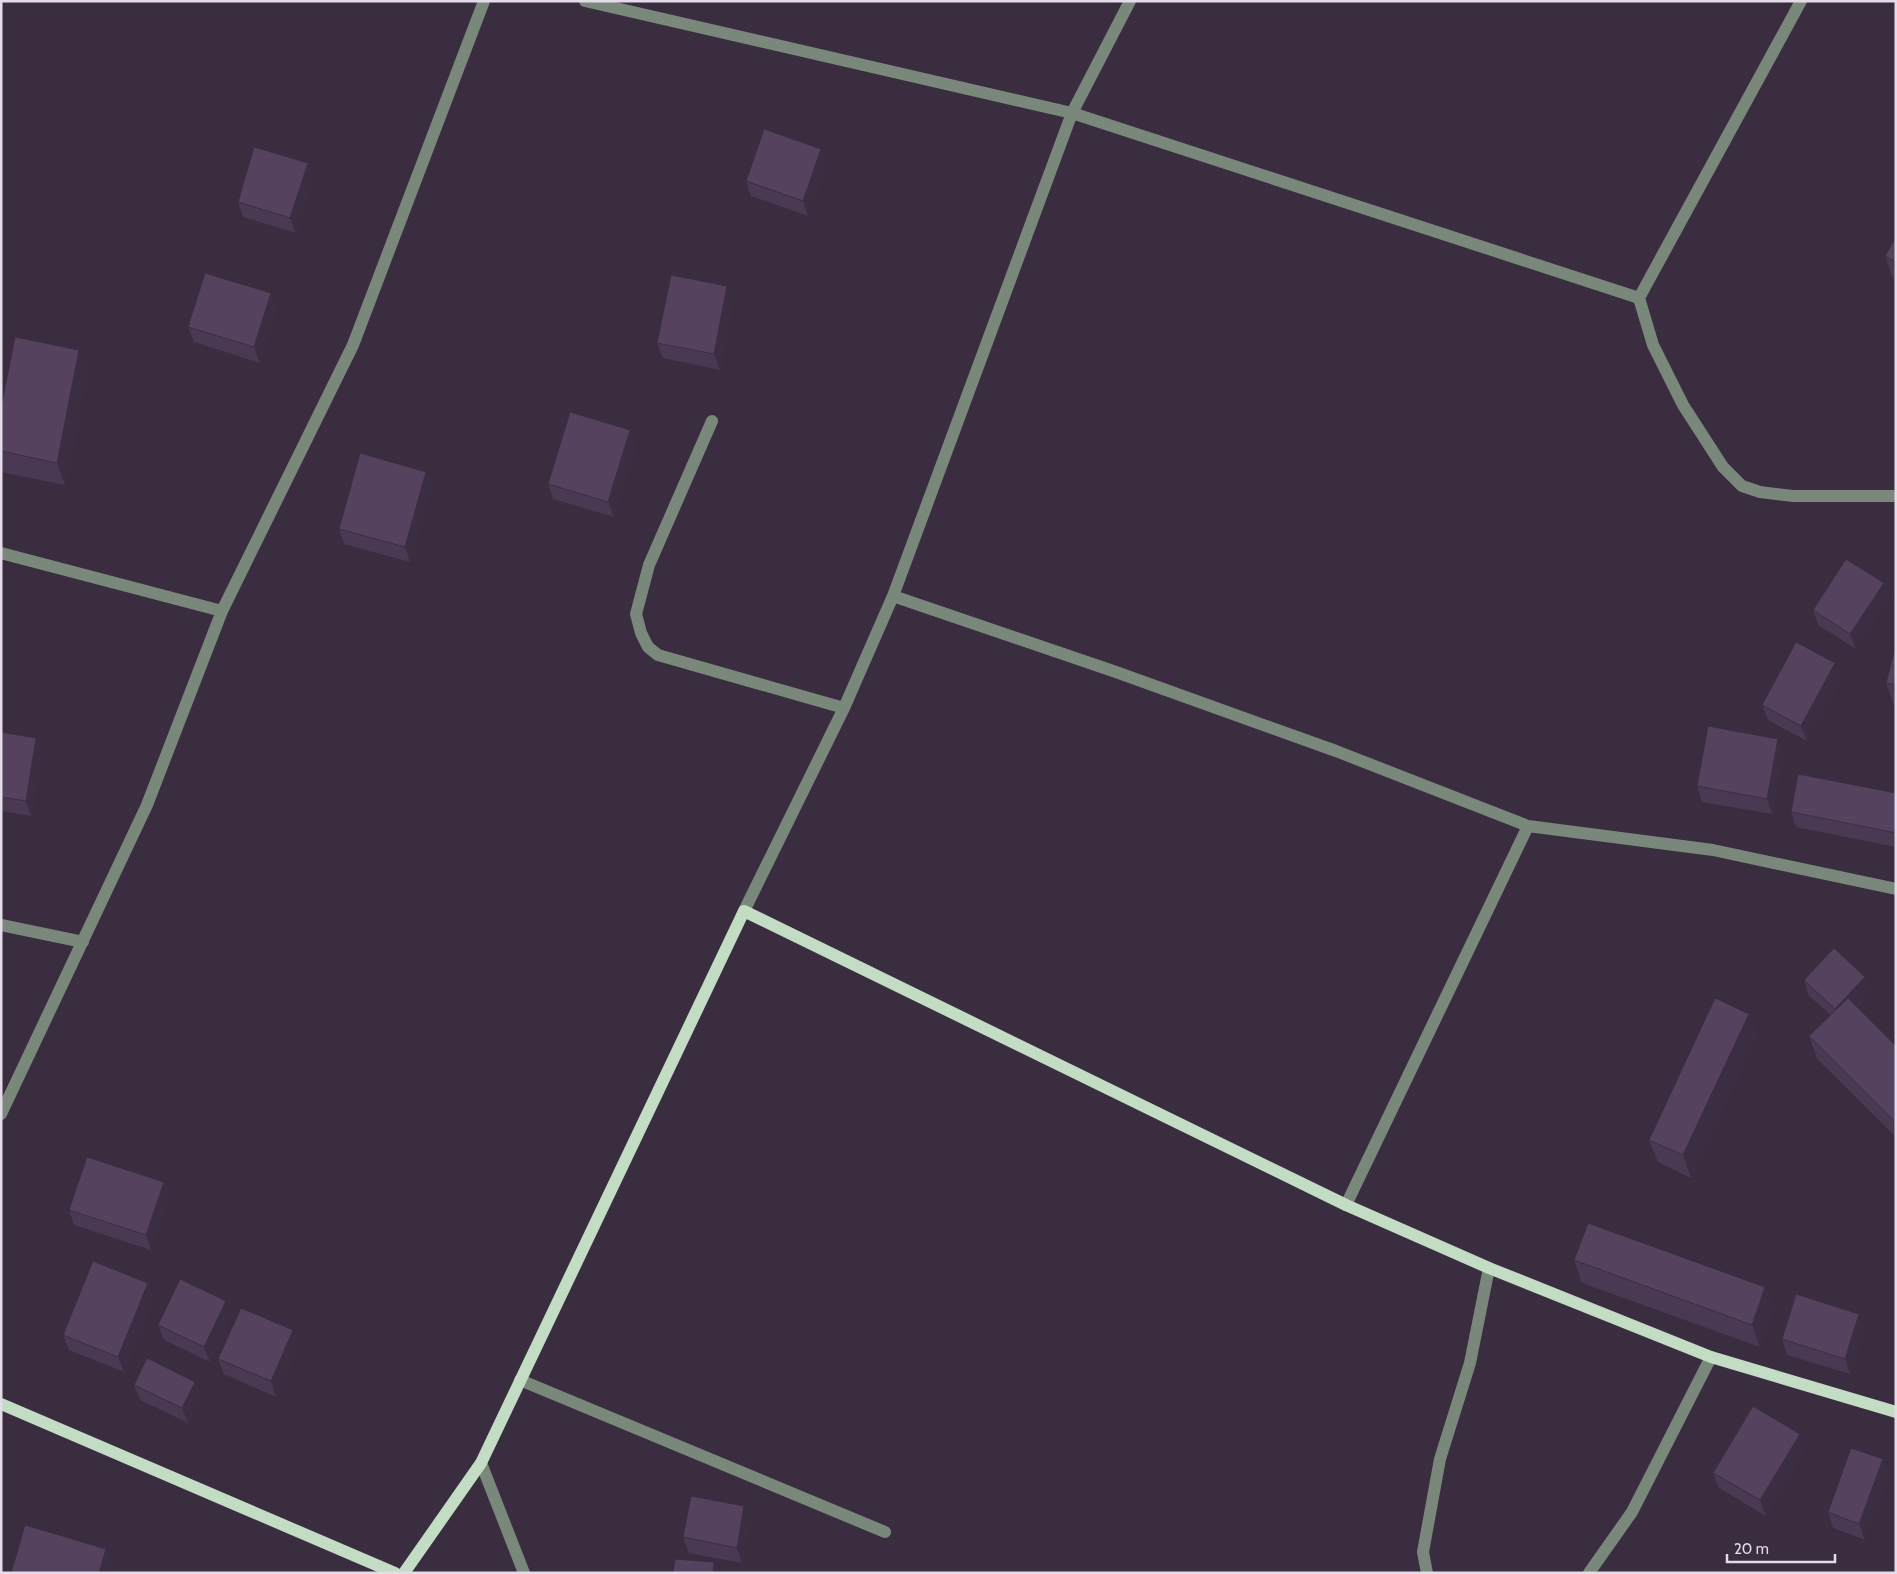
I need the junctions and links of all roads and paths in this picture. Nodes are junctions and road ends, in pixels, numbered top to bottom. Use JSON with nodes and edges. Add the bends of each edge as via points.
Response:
{"nodes":[{"id":1,"x":484,"y":1,"type":"edge"},
{"id":2,"x":585,"y":1,"type":"edge"},
{"id":3,"x":1130,"y":1,"type":"edge"},
{"id":4,"x":1801,"y":1,"type":"edge"},
{"id":5,"x":1072,"y":113,"type":"junction"},
{"id":6,"x":1639,"y":298,"type":"junction"},
{"id":7,"x":712,"y":421,"type":"dead end"},
{"id":8,"x":1896,"y":496,"type":"edge"},
{"id":9,"x":1,"y":553,"type":"edge"},
{"id":10,"x":893,"y":596,"type":"junction"},
{"id":11,"x":222,"y":611,"type":"junction"},
{"id":12,"x":844,"y":708,"type":"junction"},
{"id":13,"x":1528,"y":826,"type":"junction"},
{"id":14,"x":1896,"y":889,"type":"edge"},
{"id":15,"x":744,"y":911,"type":"junction"},
{"id":16,"x":1,"y":925,"type":"edge"},
{"id":17,"x":83,"y":942,"type":"junction"},
{"id":18,"x":1,"y":1114,"type":"edge"},
{"id":19,"x":1346,"y":1205,"type":"junction"},
{"id":20,"x":1489,"y":1268,"type":"junction"},
{"id":21,"x":1711,"y":1358,"type":"junction"},
{"id":22,"x":520,"y":1380,"type":"junction"},
{"id":23,"x":1,"y":1404,"type":"edge"},
{"id":24,"x":1896,"y":1412,"type":"edge"},
{"id":25,"x":481,"y":1463,"type":"junction"},
{"id":26,"x":885,"y":1532,"type":"dead end"},
{"id":27,"x":395,"y":1573,"type":"edge"},
{"id":28,"x":404,"y":1573,"type":"edge"},
{"id":29,"x":524,"y":1573,"type":"edge"},
{"id":30,"x":1427,"y":1573,"type":"edge"},
{"id":31,"x":1590,"y":1573,"type":"edge"}],
"edges":[{"from":1,"to":11,"type":"street","via":[[353,345]]},
{"from":2,"to":5,"type":"street"},
{"from":3,"to":5,"type":"street"},
{"from":4,"to":6,"type":"street"},
{"from":5,"to":6,"type":"street"},
{"from":5,"to":10,"type":"street"},
{"from":6,"to":8,"type":"street","via":[[1653,345],[1683,405],[1723,467],[1742,486],[1793,496]]},
{"from":7,"to":12,"type":"street","via":[[649,566],[636,614],[648,647],[658,655]]},
{"from":9,"to":11,"type":"street"},
{"from":10,"to":12,"type":"street"},
{"from":10,"to":13,"type":"street","via":[[1336,750]]},
{"from":11,"to":17,"type":"street","via":[[147,805]]},
{"from":12,"to":15,"type":"street"},
{"from":13,"to":14,"type":"street","via":[[1714,850]]},
{"from":13,"to":19,"type":"street"},
{"from":15,"to":19,"type":"main road"},
{"from":15,"to":22,"type":"main road"},
{"from":16,"to":17,"type":"street"},
{"from":17,"to":18,"type":"street"},
{"from":19,"to":20,"type":"main road"},
{"from":20,"to":21,"type":"main road"},
{"from":20,"to":30,"type":"street","via":[[1470,1363],[1439,1467],[1423,1552]]},
{"from":21,"to":24,"type":"main road"},
{"from":21,"to":31,"type":"street","via":[[1632,1512]]},
{"from":22,"to":25,"type":"main road"},
{"from":22,"to":26,"type":"street"},
{"from":23,"to":27,"type":"main road"},
{"from":25,"to":28,"type":"main road"},
{"from":25,"to":29,"type":"street"}]}
